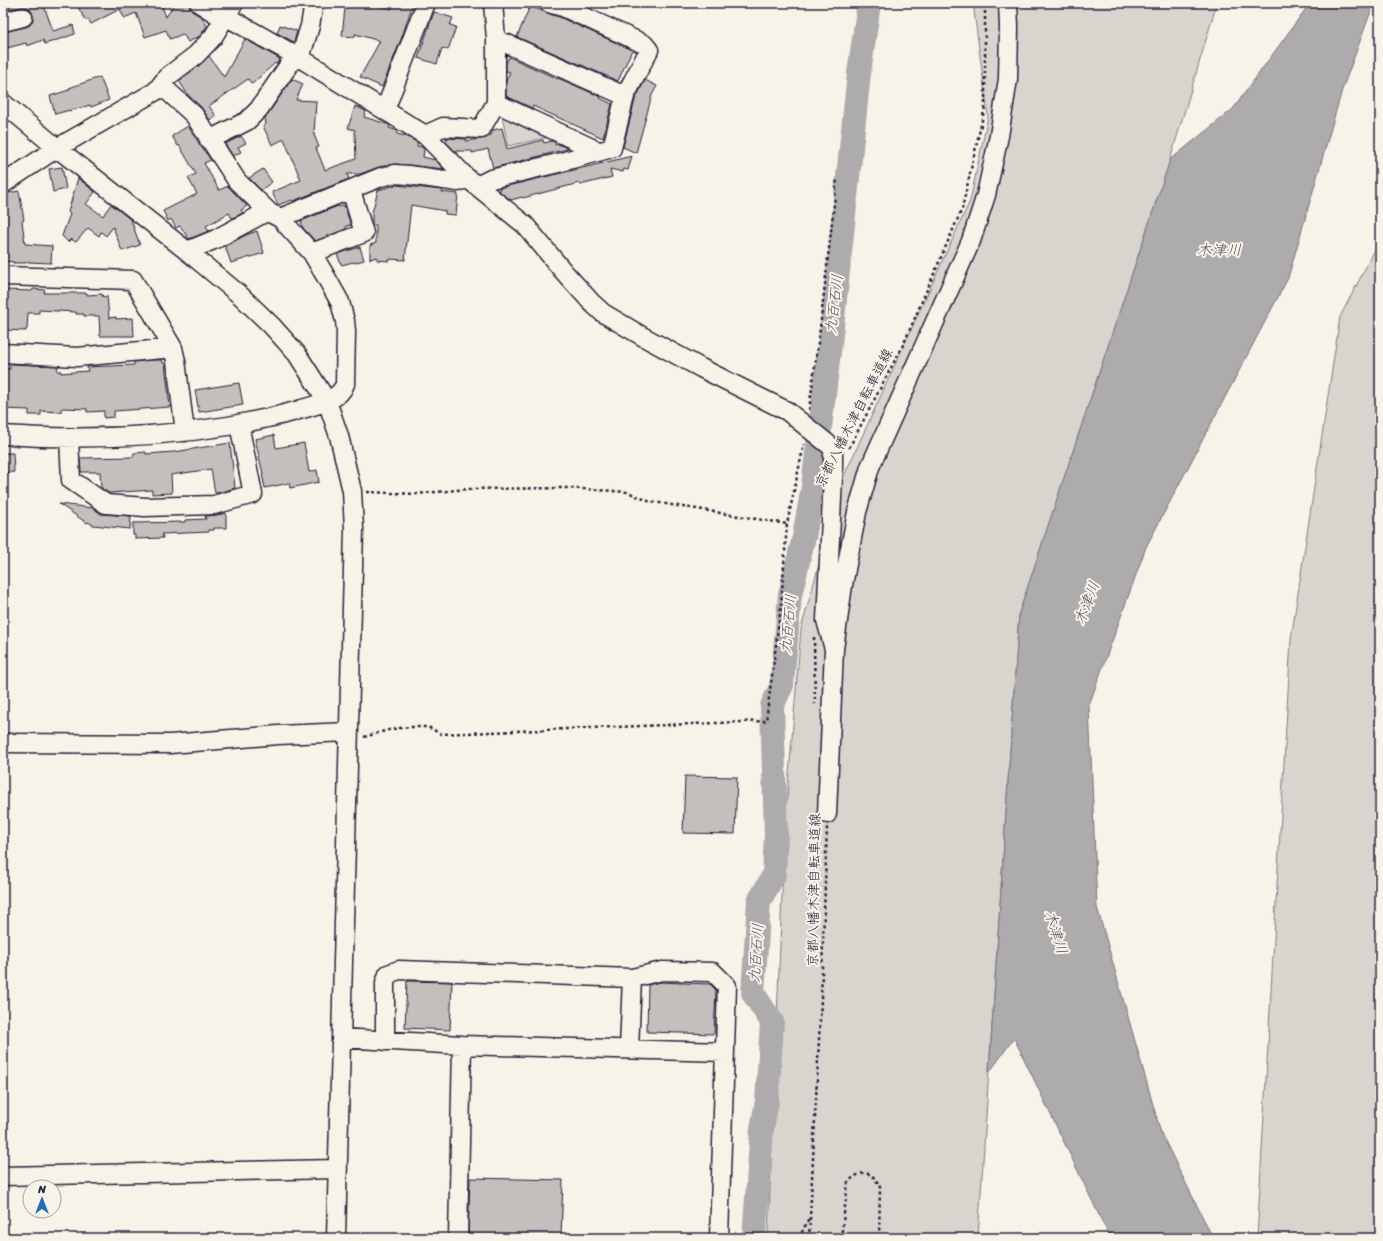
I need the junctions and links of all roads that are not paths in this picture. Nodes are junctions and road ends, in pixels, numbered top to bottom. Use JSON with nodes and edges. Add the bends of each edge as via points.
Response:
{"nodes":[{"id":1,"x":199,"y":3,"type":"edge"},
{"id":2,"x":314,"y":3,"type":"edge"},
{"id":3,"x":426,"y":3,"type":"edge"},
{"id":4,"x":493,"y":3,"type":"edge"},
{"id":5,"x":549,"y":3,"type":"edge"},
{"id":6,"x":1008,"y":3,"type":"edge"},
{"id":7,"x":230,"y":10,"type":"edge"},
{"id":8,"x":23,"y":17,"type":"dead end"},
{"id":9,"x":3,"y":22,"type":"edge"},
{"id":10,"x":496,"y":39,"type":"junction"},
{"id":11,"x":298,"y":57,"type":"junction"},
{"id":12,"x":162,"y":85,"type":"junction"},
{"id":13,"x":625,"y":96,"type":"junction"},
{"id":14,"x":3,"y":103,"type":"edge"},
{"id":15,"x":496,"y":103,"type":"junction"},
{"id":16,"x":385,"y":110,"type":"junction"},
{"id":17,"x":425,"y":134,"type":"junction"},
{"id":18,"x":209,"y":140,"type":"junction"},
{"id":19,"x":57,"y":148,"type":"junction"},
{"id":20,"x":598,"y":151,"type":"junction"},
{"id":21,"x":472,"y":182,"type":"junction"},
{"id":22,"x":3,"y":184,"type":"edge"},
{"id":23,"x":351,"y":190,"type":"junction"},
{"id":24,"x":274,"y":215,"type":"junction"},
{"id":25,"x":187,"y":251,"type":"junction"},
{"id":26,"x":312,"y":253,"type":"junction"},
{"id":27,"x":3,"y":276,"type":"edge"},
{"id":28,"x":173,"y":348,"type":"junction"},
{"id":29,"x":3,"y":353,"type":"edge"},
{"id":30,"x":327,"y":401,"type":"junction"},
{"id":31,"x":240,"y":424,"type":"junction"},
{"id":32,"x":185,"y":432,"type":"junction"},
{"id":33,"x":3,"y":435,"type":"edge"},
{"id":34,"x":70,"y":438,"type":"junction"},
{"id":35,"x":834,"y":649,"type":"junction"},
{"id":36,"x":349,"y":732,"type":"junction"},
{"id":37,"x":3,"y":743,"type":"edge"},
{"id":38,"x":827,"y":814,"type":"road end"},
{"id":39,"x":632,"y":978,"type":"junction"},
{"id":40,"x":341,"y":1038,"type":"junction"},
{"id":41,"x":385,"y":1041,"type":"junction"},
{"id":42,"x":462,"y":1045,"type":"junction"},
{"id":43,"x":629,"y":1049,"type":"junction"},
{"id":44,"x":725,"y":1052,"type":"junction"},
{"id":45,"x":338,"y":1169,"type":"junction"},
{"id":46,"x":3,"y":1176,"type":"edge"},
{"id":47,"x":336,"y":1238,"type":"edge"},
{"id":48,"x":458,"y":1238,"type":"edge"},
{"id":49,"x":719,"y":1238,"type":"edge"}],
"edges":[{"from":1,"to":7,"type":"street","via":[[221,17]]},
{"from":2,"to":11,"type":"street","via":[[310,26]]},
{"from":3,"to":16,"type":"street"},
{"from":4,"to":10,"type":"street"},
{"from":5,"to":13,"type":"street","via":[[644,44],[649,50]]},
{"from":6,"to":35,"type":"street","via":[[1008,79],[986,195],[970,241],[870,467],[857,512]]},
{"from":7,"to":11,"type":"street"},
{"from":7,"to":12,"type":"street","via":[[213,36],[196,55],[167,77]]},
{"from":8,"to":9,"type":"street"},
{"from":10,"to":13,"type":"street"},
{"from":10,"to":15,"type":"street"},
{"from":11,"to":16,"type":"street"},
{"from":11,"to":18,"type":"street","via":[[247,121]]},
{"from":12,"to":18,"type":"street","via":[[194,115]]},
{"from":12,"to":19,"type":"street","via":[[156,91]]},
{"from":13,"to":20,"type":"street","via":[[612,148]]},
{"from":14,"to":19,"type":"street"},
{"from":15,"to":17,"type":"street","via":[[481,129],[443,127]]},
{"from":15,"to":20,"type":"street"},
{"from":16,"to":17,"type":"street"},
{"from":17,"to":21,"type":"street"},
{"from":18,"to":24,"type":"street","via":[[237,181]]},
{"from":19,"to":22,"type":"street"},
{"from":19,"to":25,"type":"street"},
{"from":20,"to":21,"type":"street","via":[[554,164]]},
{"from":21,"to":23,"type":"street","via":[[449,182],[395,174]]},
{"from":21,"to":35,"type":"street","via":[[525,225],[564,272],[603,312],[701,368],[788,411],[838,453],[833,478],[826,620]]},
{"from":23,"to":24,"type":"street"},
{"from":23,"to":26,"type":"street","via":[[364,233]]},
{"from":24,"to":25,"type":"street"},
{"from":24,"to":26,"type":"street"},
{"from":25,"to":30,"type":"street","via":[[272,326],[297,354]]},
{"from":26,"to":30,"type":"street","via":[[340,302],[345,321],[345,384],[342,392]]},
{"from":27,"to":28,"type":"street","via":[[133,280]]},
{"from":28,"to":29,"type":"street","via":[[77,357]]},
{"from":28,"to":32,"type":"street"},
{"from":30,"to":31,"type":"street","via":[[294,412]]},
{"from":30,"to":36,"type":"street","via":[[343,451],[352,491],[354,529]]},
{"from":31,"to":32,"type":"street"},
{"from":31,"to":34,"type":"street","via":[[253,494],[214,505],[145,507],[106,504],[71,480]]},
{"from":32,"to":34,"type":"street"},
{"from":33,"to":34,"type":"street"},
{"from":35,"to":38,"type":"street"},
{"from":36,"to":37,"type":"street","via":[[170,744]]},
{"from":36,"to":40,"type":"street"},
{"from":39,"to":41,"type":"street","via":[[399,970],[388,974],[385,983]]},
{"from":39,"to":43,"type":"street"},
{"from":39,"to":44,"type":"street","via":[[662,972],[713,972],[727,986]]},
{"from":40,"to":41,"type":"street"},
{"from":40,"to":45,"type":"street"},
{"from":41,"to":42,"type":"street"},
{"from":42,"to":43,"type":"street"},
{"from":42,"to":48,"type":"street"},
{"from":43,"to":44,"type":"street"},
{"from":44,"to":49,"type":"street"},
{"from":45,"to":46,"type":"street"},
{"from":45,"to":47,"type":"street"}]}
